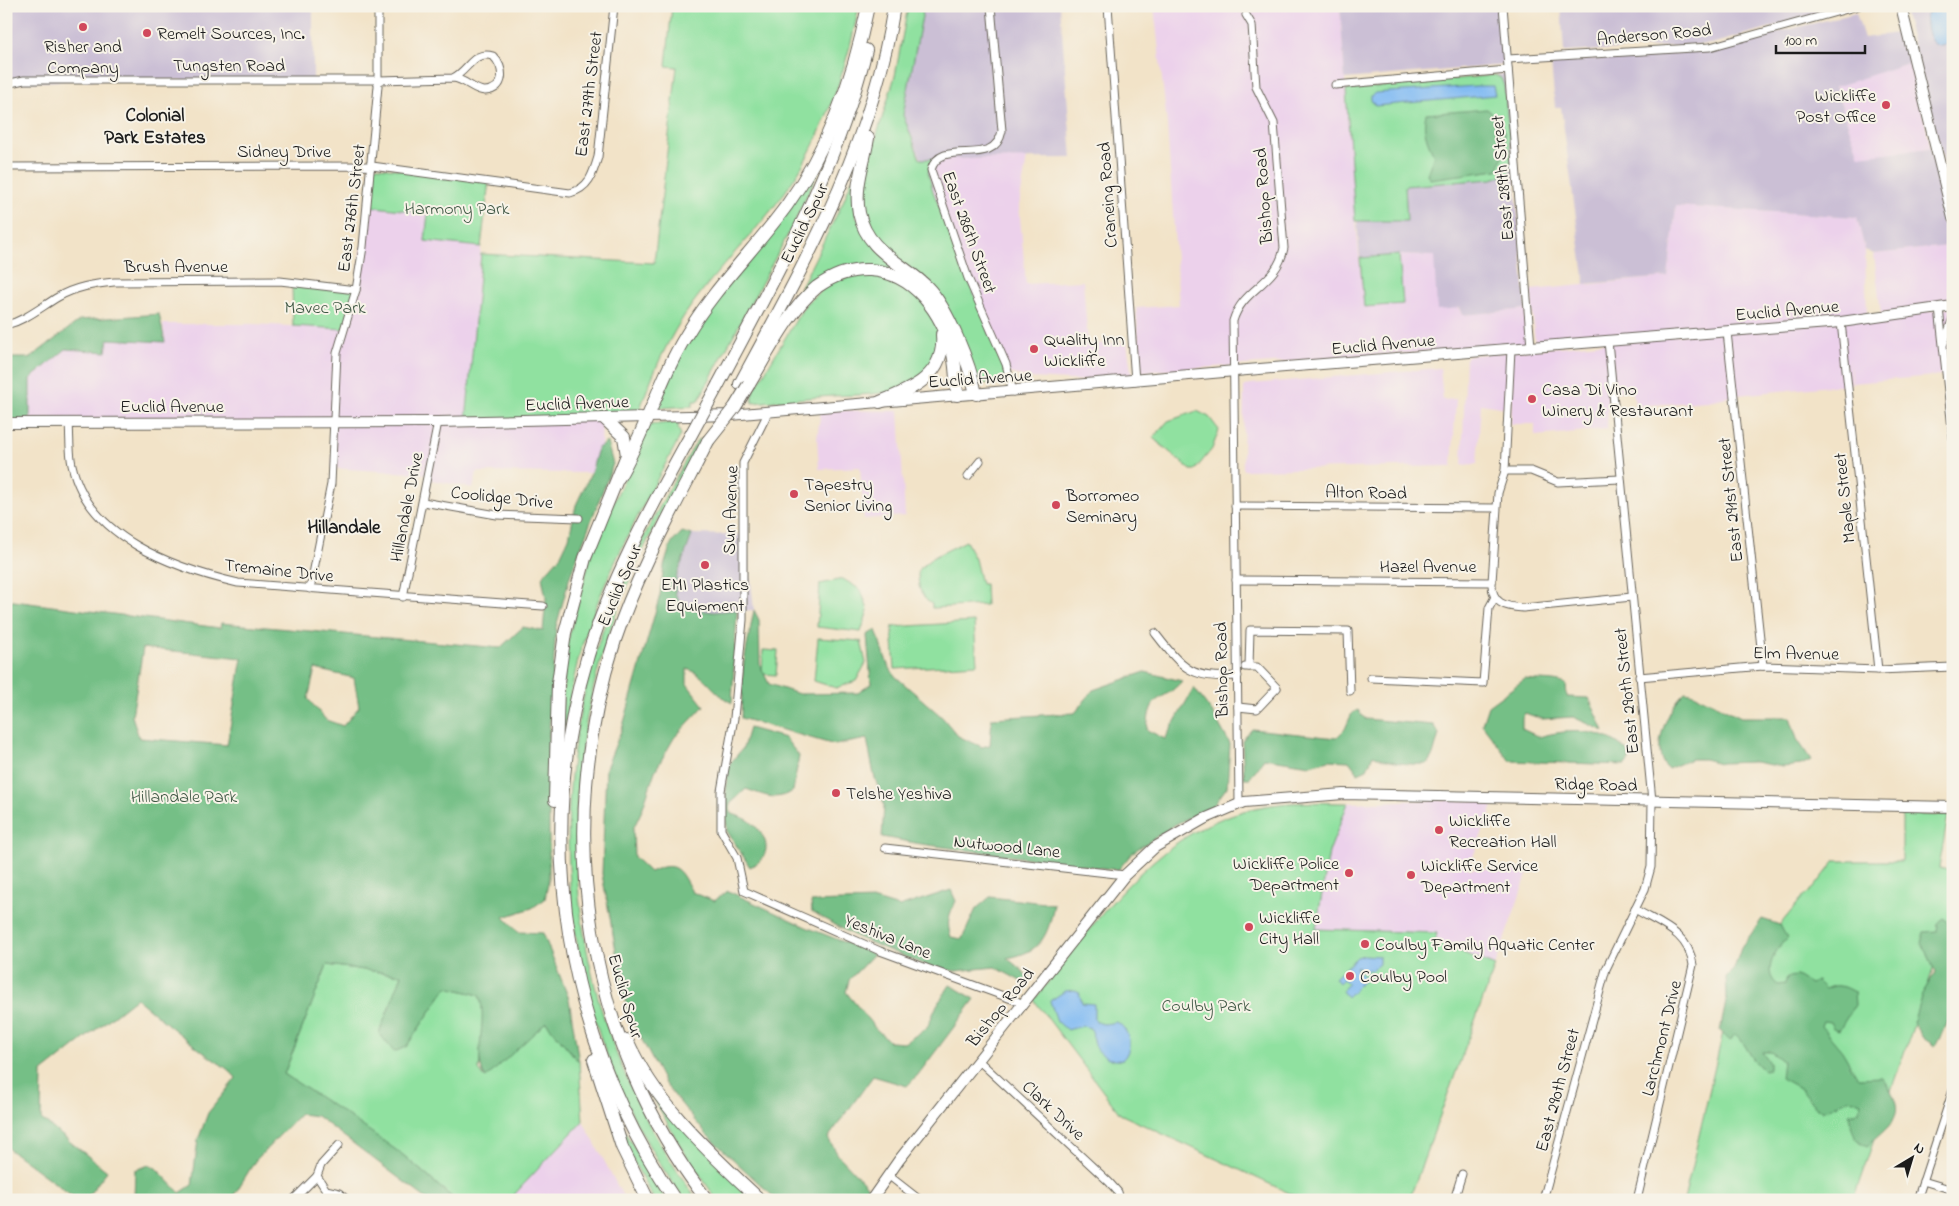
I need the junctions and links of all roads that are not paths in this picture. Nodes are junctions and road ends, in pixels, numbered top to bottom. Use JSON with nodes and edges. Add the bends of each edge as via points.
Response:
{"nodes":[{"id":1,"x":378,"y":6,"type":"edge"},
{"id":2,"x":614,"y":6,"type":"edge"},
{"id":3,"x":868,"y":6,"type":"edge"},
{"id":4,"x":876,"y":6,"type":"edge"},
{"id":5,"x":894,"y":6,"type":"edge"},
{"id":6,"x":991,"y":6,"type":"edge"},
{"id":7,"x":1108,"y":6,"type":"edge"},
{"id":8,"x":1503,"y":6,"type":"edge"},
{"id":9,"x":1858,"y":6,"type":"edge"},
{"id":10,"x":1901,"y":6,"type":"edge"},
{"id":11,"x":1246,"y":15,"type":"dead end"},
{"id":12,"x":1508,"y":60,"type":"junction"},
{"id":13,"x":1508,"y":70,"type":"junction"},
{"id":14,"x":453,"y":78,"type":"junction"},
{"id":15,"x":378,"y":80,"type":"junction"},
{"id":16,"x":6,"y":84,"type":"edge"},
{"id":17,"x":1335,"y":85,"type":"dead end"},
{"id":18,"x":875,"y":93,"type":"junction"},
{"id":19,"x":372,"y":166,"type":"junction"},
{"id":20,"x":6,"y":167,"type":"edge"},
{"id":21,"x":561,"y":190,"type":"joint"},
{"id":22,"x":1953,"y":218,"type":"edge"},
{"id":23,"x":356,"y":290,"type":"junction"},
{"id":24,"x":1953,"y":306,"type":"edge"},
{"id":25,"x":1939,"y":308,"type":"junction"},
{"id":26,"x":1953,"y":318,"type":"edge"},
{"id":27,"x":1841,"y":322,"type":"junction"},
{"id":28,"x":6,"y":325,"type":"edge"},
{"id":29,"x":941,"y":327,"type":"junction"},
{"id":30,"x":1727,"y":332,"type":"junction"},
{"id":31,"x":1608,"y":341,"type":"junction"},
{"id":32,"x":1943,"y":345,"type":"junction"},
{"id":33,"x":1531,"y":348,"type":"junction"},
{"id":34,"x":1511,"y":349,"type":"junction"},
{"id":35,"x":1235,"y":371,"type":"junction"},
{"id":36,"x":1135,"y":381,"type":"junction"},
{"id":37,"x":744,"y":384,"type":"junction"},
{"id":38,"x":1013,"y":392,"type":"junction"},
{"id":39,"x":976,"y":394,"type":"junction"},
{"id":40,"x":957,"y":395,"type":"junction"},
{"id":41,"x":880,"y":402,"type":"junction"},
{"id":42,"x":769,"y":411,"type":"junction"},
{"id":43,"x":648,"y":418,"type":"junction"},
{"id":44,"x":605,"y":419,"type":"junction"},
{"id":45,"x":70,"y":422,"type":"junction"},
{"id":46,"x":438,"y":422,"type":"junction"},
{"id":47,"x":6,"y":423,"type":"edge"},
{"id":48,"x":334,"y":423,"type":"junction"},
{"id":49,"x":1953,"y":438,"type":"edge"},
{"id":50,"x":980,"y":461,"type":"dead end"},
{"id":51,"x":1505,"y":471,"type":"junction"},
{"id":52,"x":968,"y":476,"type":"dead end"},
{"id":53,"x":619,"y":477,"type":"junction"},
{"id":54,"x":1620,"y":479,"type":"junction"},
{"id":55,"x":422,"y":502,"type":"junction"},
{"id":56,"x":1235,"y":506,"type":"junction"},
{"id":57,"x":1496,"y":508,"type":"junction"},
{"id":58,"x":578,"y":518,"type":"dead end"},
{"id":59,"x":1236,"y":580,"type":"junction"},
{"id":60,"x":1492,"y":582,"type":"junction"},
{"id":61,"x":310,"y":589,"type":"junction"},
{"id":62,"x":403,"y":597,"type":"junction"},
{"id":63,"x":1495,"y":597,"type":"junction"},
{"id":64,"x":1632,"y":597,"type":"junction"},
{"id":65,"x":543,"y":606,"type":"dead end"},
{"id":66,"x":1237,"y":630,"type":"junction"},
{"id":67,"x":1250,"y":630,"type":"junction"},
{"id":68,"x":1156,"y":633,"type":"dead end"},
{"id":69,"x":1763,"y":666,"type":"junction"},
{"id":70,"x":1249,"y":667,"type":"junction"},
{"id":71,"x":1953,"y":667,"type":"edge"},
{"id":72,"x":1237,"y":668,"type":"junction"},
{"id":73,"x":1878,"y":670,"type":"junction"},
{"id":74,"x":1238,"y":676,"type":"junction"},
{"id":75,"x":1639,"y":677,"type":"junction"},
{"id":76,"x":1371,"y":678,"type":"dead end"},
{"id":77,"x":1350,"y":691,"type":"dead end"},
{"id":78,"x":1238,"y":707,"type":"junction"},
{"id":79,"x":1239,"y":802,"type":"junction"},
{"id":80,"x":1652,"y":802,"type":"junction"},
{"id":81,"x":1953,"y":807,"type":"edge"},
{"id":82,"x":885,"y":848,"type":"dead end"},
{"id":83,"x":561,"y":864,"type":"junction"},
{"id":84,"x":1125,"y":875,"type":"junction"},
{"id":85,"x":744,"y":891,"type":"joint"},
{"id":86,"x":1635,"y":909,"type":"junction"},
{"id":87,"x":601,"y":980,"type":"junction"},
{"id":88,"x":580,"y":992,"type":"junction"},
{"id":89,"x":1022,"y":1005,"type":"junction"},
{"id":90,"x":978,"y":1060,"type":"junction"},
{"id":91,"x":1953,"y":1090,"type":"edge"},
{"id":92,"x":339,"y":1146,"type":"dead end"},
{"id":93,"x":1462,"y":1174,"type":"dead end"},
{"id":94,"x":888,"y":1175,"type":"junction"},
{"id":95,"x":317,"y":1176,"type":"junction"},
{"id":96,"x":1923,"y":1180,"type":"junction"},
{"id":97,"x":1953,"y":1190,"type":"edge"},
{"id":98,"x":293,"y":1200,"type":"edge"},
{"id":99,"x":347,"y":1200,"type":"edge"},
{"id":100,"x":648,"y":1200,"type":"edge"},
{"id":101,"x":675,"y":1200,"type":"edge"},
{"id":102,"x":707,"y":1200,"type":"edge"},
{"id":103,"x":760,"y":1200,"type":"edge"},
{"id":104,"x":870,"y":1200,"type":"edge"},
{"id":105,"x":920,"y":1200,"type":"edge"},
{"id":106,"x":1120,"y":1200,"type":"edge"},
{"id":107,"x":1454,"y":1200,"type":"edge"},
{"id":108,"x":1544,"y":1200,"type":"edge"},
{"id":109,"x":1637,"y":1200,"type":"edge"},
{"id":110,"x":1917,"y":1200,"type":"edge"}],
"edges":[{"from":1,"to":15,"type":"street","name":"East 276th Street"},
{"from":2,"to":21,"type":"street","name":"East 279th Street","via":[[598,157],[593,175],[579,191]]},
{"from":3,"to":43,"type":"highway","via":[[858,51],[843,95],[809,171],[779,215],[694,323],[667,370]]},
{"from":4,"to":83,"type":"highway","name":"Euclid Spur","bridge":true,"via":[[856,91],[826,173],[789,252],[619,574],[589,654],[566,759]]},
{"from":5,"to":18,"type":"highway","name":"Euclid Spur"},
{"from":6,"to":38,"type":"street","name":"East 286th Street","via":[[1002,131],[1000,139],[990,150],[942,156],[931,170],[968,278],[1006,364]]},
{"from":7,"to":36,"type":"street","name":"Craneing Road"},
{"from":8,"to":12,"type":"street","name":"East 289th Street"},
{"from":9,"to":12,"type":"street","name":"Anderson Road","via":[[1710,47]]},
{"from":10,"to":22,"type":"main road"},
{"from":11,"to":35,"type":"street","name":"Bishop Road","via":[[1252,25],[1256,87],[1274,122],[1284,248],[1272,276],[1244,298],[1235,312],[1232,336]]},
{"from":12,"to":13,"type":"street","name":"East 289th Street"},
{"from":13,"to":17,"type":"street"},
{"from":13,"to":33,"type":"street","name":"East 289th Street"},
{"from":14,"to":14,"type":"street","name":"Tungsten Road","via":[[486,91],[497,86],[503,75],[494,56],[480,55]]},
{"from":14,"to":15,"type":"street","name":"Tungsten Road"},
{"from":15,"to":16,"type":"street","name":"Tungsten Road","via":[[24,80]]},
{"from":15,"to":19,"type":"street","name":"East 276th Street"},
{"from":18,"to":37,"type":"highway","name":"Euclid Spur","via":[[862,135],[829,215]]},
{"from":18,"to":39,"type":"highway","via":[[858,182],[861,220],[878,249],[922,282],[936,298],[965,358]]},
{"from":19,"to":20,"type":"street","name":"Sidney Drive"},
{"from":19,"to":21,"type":"street","name":"Sidney Drive"},
{"from":19,"to":23,"type":"street","name":"East 276th Street"},
{"from":23,"to":28,"type":"street","name":"Brush Avenue","via":[[280,281],[114,282],[73,290]]},
{"from":23,"to":48,"type":"street","name":"East 276th Street","via":[[337,353]]},
{"from":24,"to":25,"type":"main road","name":"Euclid Avenue"},
{"from":25,"to":27,"type":"main road","name":"Euclid Avenue"},
{"from":25,"to":32,"type":"street"},
{"from":26,"to":32,"type":"street"},
{"from":27,"to":30,"type":"main road","name":"Euclid Avenue"},
{"from":27,"to":73,"type":"street","name":"Maple Street"},
{"from":29,"to":37,"type":"highway","via":[[924,296],[905,281],[881,271],[846,272],[822,284],[802,303]]},
{"from":29,"to":40,"type":"highway","via":[[953,355]]},
{"from":29,"to":41,"type":"highway","via":[[942,352],[931,375],[915,387]]},
{"from":30,"to":31,"type":"main road","name":"Euclid Avenue"},
{"from":30,"to":69,"type":"street","name":"East 291st Street"},
{"from":31,"to":33,"type":"main road","name":"Euclid Avenue"},
{"from":31,"to":54,"type":"street","name":"East 290th Street"},
{"from":32,"to":49,"type":"street"},
{"from":33,"to":34,"type":"main road","name":"Euclid Avenue"},
{"from":34,"to":35,"type":"main road","name":"Euclid Avenue"},
{"from":34,"to":51,"type":"street"},
{"from":35,"to":36,"type":"main road","name":"Euclid Avenue"},
{"from":35,"to":56,"type":"street","name":"Bishop Road"},
{"from":36,"to":38,"type":"main road","name":"Euclid Avenue"},
{"from":37,"to":87,"type":"highway","name":"Euclid Spur","bridge":true,"via":[[735,407],[708,442],[657,540],[626,611],[603,680],[585,788],[584,853],[589,917]]},
{"from":38,"to":39,"type":"main road","name":"Euclid Avenue"},
{"from":39,"to":40,"type":"main road","name":"Euclid Avenue"},
{"from":40,"to":41,"type":"main road","name":"Euclid Avenue"},
{"from":41,"to":42,"type":"main road","name":"Euclid Avenue"},
{"from":42,"to":43,"type":"main road","name":"Euclid Avenue","via":[[731,416]]},
{"from":42,"to":85,"type":"street","name":"Sun Avenue","via":[[743,463],[743,620],[734,718],[721,800],[721,830],[736,858]]},
{"from":43,"to":44,"type":"main road","name":"Euclid Avenue"},
{"from":43,"to":53,"type":"highway"},
{"from":44,"to":46,"type":"main road","name":"Euclid Avenue"},
{"from":44,"to":53,"type":"highway","via":[[622,434],[627,445],[627,456]]},
{"from":45,"to":47,"type":"main road","name":"Euclid Avenue"},
{"from":45,"to":48,"type":"main road","name":"Euclid Avenue"},
{"from":45,"to":61,"type":"street","name":"Tremaine Drive","via":[[72,464],[78,485],[101,517],[134,543],[167,562],[202,574],[238,583]]},
{"from":46,"to":48,"type":"main road","name":"Euclid Avenue"},
{"from":46,"to":55,"type":"street","name":"Hillandale Drive"},
{"from":48,"to":61,"type":"street","name":"East 276th Street","via":[[330,484]]},
{"from":50,"to":52,"type":"street"},
{"from":51,"to":54,"type":"street","via":[[1531,471],[1558,482]]},
{"from":51,"to":57,"type":"street"},
{"from":53,"to":83,"type":"highway","via":[[585,558],[572,599],[562,651],[557,700],[555,796],[555,826]]},
{"from":54,"to":64,"type":"street","name":"East 290th Street"},
{"from":55,"to":58,"type":"street","name":"Coolidge Drive","via":[[497,516]]},
{"from":55,"to":62,"type":"street","name":"Hillandale Drive"},
{"from":56,"to":57,"type":"street","name":"Alton Road"},
{"from":56,"to":59,"type":"street","name":"Bishop Road"},
{"from":57,"to":60,"type":"street"},
{"from":59,"to":60,"type":"street","name":"Hazel Avenue"},
{"from":59,"to":66,"type":"street","name":"Bishop Road"},
{"from":60,"to":63,"type":"street","name":"Hazel Avenue"},
{"from":61,"to":62,"type":"street","name":"Tremaine Drive"},
{"from":62,"to":65,"type":"street","name":"Tremaine Drive"},
{"from":63,"to":64,"type":"street","via":[[1498,603],[1507,607],[1523,608]]},
{"from":63,"to":76,"type":"street","via":[[1489,608],[1483,683]]},
{"from":64,"to":75,"type":"street","name":"East 290th Street"},
{"from":66,"to":67,"type":"street"},
{"from":66,"to":72,"type":"street","name":"Bishop Road"},
{"from":67,"to":70,"type":"street"},
{"from":67,"to":77,"type":"street","via":[[1348,631]]},
{"from":68,"to":74,"type":"street","via":[[1182,666],[1216,678]]},
{"from":69,"to":73,"type":"street","name":"Elm Avenue"},
{"from":69,"to":75,"type":"street","name":"Elm Avenue"},
{"from":70,"to":72,"type":"street"},
{"from":70,"to":78,"type":"street","via":[[1257,667],[1277,688],[1257,709]]},
{"from":71,"to":73,"type":"street","name":"Elm Avenue"},
{"from":72,"to":74,"type":"street","name":"Bishop Road"},
{"from":74,"to":78,"type":"street","name":"Bishop Road"},
{"from":75,"to":80,"type":"street","name":"East 290th Street"},
{"from":78,"to":79,"type":"street","name":"Bishop Road"},
{"from":79,"to":80,"type":"main road","name":"Ridge Road","via":[[1343,794]]},
{"from":79,"to":84,"type":"main road","name":"Bishop Road","via":[[1156,846]]},
{"from":80,"to":81,"type":"main road","name":"Ridge Road"},
{"from":80,"to":86,"type":"street","name":"East 290th Street","via":[[1651,867]]},
{"from":82,"to":84,"type":"street","name":"Nutwood Lane"},
{"from":83,"to":88,"type":"highway","name":"Euclid Spur","via":[[567,929]]},
{"from":84,"to":89,"type":"main road","name":"Bishop Road"},
{"from":85,"to":89,"type":"street","name":"Yeshiva Lane","via":[[880,951]]},
{"from":86,"to":108,"type":"street","name":"East 290th Street","via":[[1606,968]]},
{"from":86,"to":109,"type":"street","name":"Larchmont Drive","via":[[1681,937],[1690,950],[1693,964]]},
{"from":87,"to":102,"type":"highway","name":"Euclid Spur","via":[[620,1041],[642,1094],[666,1139]]},
{"from":87,"to":103,"type":"highway","via":[[632,1049],[658,1094],[686,1129]]},
{"from":88,"to":100,"type":"highway","via":[[592,1056],[605,1098],[622,1147]]},
{"from":88,"to":101,"type":"highway","name":"Euclid Spur","via":[[599,1054],[624,1113]]},
{"from":89,"to":90,"type":"main road","name":"Bishop Road"},
{"from":90,"to":94,"type":"main road","name":"Bishop Road"},
{"from":90,"to":106,"type":"street","name":"Clark Drive","via":[[1109,1182]]},
{"from":91,"to":96,"type":"street"},
{"from":92,"to":95,"type":"street","via":[[321,1165]]},
{"from":93,"to":107,"type":"street"},
{"from":94,"to":104,"type":"main road","name":"Bishop Road"},
{"from":94,"to":105,"type":"street"},
{"from":95,"to":98,"type":"street"},
{"from":95,"to":99,"type":"street","via":[[326,1190]]},
{"from":96,"to":97,"type":"street"},
{"from":96,"to":110,"type":"street"}]}
